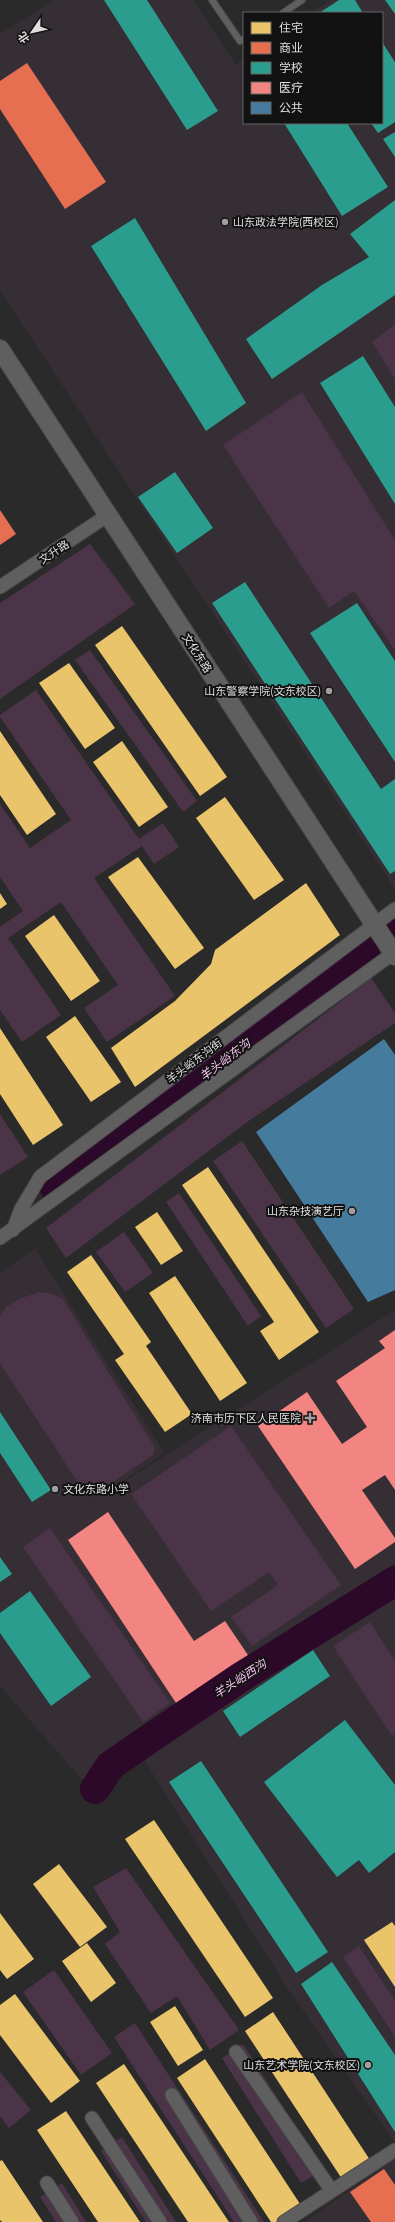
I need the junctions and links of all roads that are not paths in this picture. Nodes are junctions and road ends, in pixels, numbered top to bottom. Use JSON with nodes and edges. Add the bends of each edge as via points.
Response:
{"nodes":[{"id":1,"x":212,"y":0,"type":"edge"},
{"id":2,"x":302,"y":0,"type":"edge"},
{"id":3,"x":284,"y":12,"type":"edge"},
{"id":4,"x":243,"y":40,"type":"edge"},
{"id":5,"x":0,"y":349,"type":"edge"},
{"id":6,"x":108,"y":515,"type":"junction"},
{"id":7,"x":0,"y":587,"type":"edge"},
{"id":8,"x":395,"y":909,"type":"edge"},
{"id":9,"x":375,"y":925,"type":"junction"},
{"id":10,"x":394,"y":954,"type":"edge"},
{"id":11,"x":13,"y":1230,"type":"junction"},
{"id":12,"x":0,"y":1238,"type":"edge"},
{"id":13,"x":236,"y":2052,"type":"dead end"},
{"id":14,"x":172,"y":2096,"type":"dead end"},
{"id":15,"x":92,"y":2118,"type":"dead end"},
{"id":16,"x":395,"y":2150,"type":"edge"},
{"id":17,"x":47,"y":2183,"type":"dead end"},
{"id":18,"x":332,"y":2191,"type":"junction"},
{"id":19,"x":72,"y":2222,"type":"edge"},
{"id":20,"x":160,"y":2222,"type":"edge"},
{"id":21,"x":251,"y":2222,"type":"edge"},
{"id":22,"x":284,"y":2222,"type":"edge"}],
"edges":[{"from":1,"to":4,"type":"lane","via":[[240,41]]},
{"from":2,"to":3,"type":"lane"},
{"from":5,"to":6,"type":"main road","name":"文化东路"},
{"from":6,"to":7,"type":"street","name":"文升路"},
{"from":6,"to":9,"type":"main road","name":"文化东路"},
{"from":8,"to":9,"type":"street","name":"羊头峪东沟街"},
{"from":9,"to":10,"type":"main road","name":"文化东路"},
{"from":9,"to":11,"type":"street","name":"羊头峪东沟街","via":[[40,1177],[27,1198]]},
{"from":10,"to":11,"type":"street"},
{"from":11,"to":12,"type":"street"},
{"from":13,"to":18,"type":"street"},
{"from":14,"to":21,"type":"street"},
{"from":15,"to":20,"type":"street"},
{"from":16,"to":18,"type":"street"},
{"from":17,"to":19,"type":"street"},
{"from":18,"to":22,"type":"street"}]}
